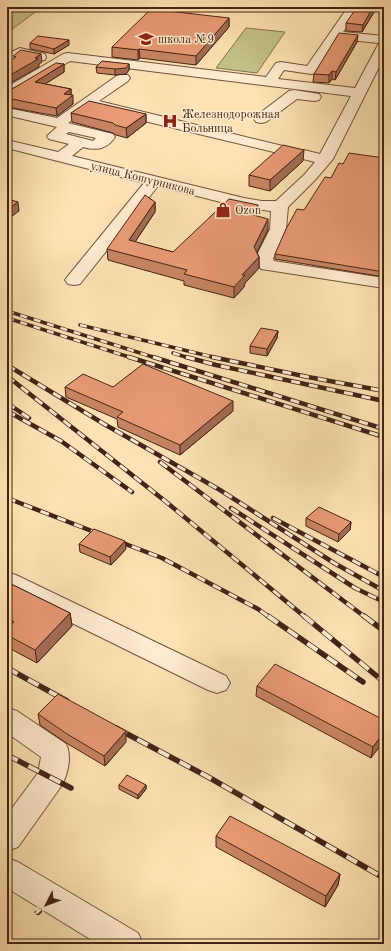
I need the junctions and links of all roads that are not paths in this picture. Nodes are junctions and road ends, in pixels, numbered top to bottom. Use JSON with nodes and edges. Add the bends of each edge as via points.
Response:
{"nodes":[{"id":1,"x":354,"y":7,"type":"edge"},
{"id":2,"x":335,"y":35,"type":"junction"},
{"id":3,"x":384,"y":40,"type":"edge"},
{"id":4,"x":384,"y":45,"type":"edge"},
{"id":5,"x":7,"y":60,"type":"edge"},
{"id":6,"x":61,"y":61,"type":"junction"},
{"id":7,"x":378,"y":69,"type":"edge"},
{"id":8,"x":123,"y":78,"type":"dead end"},
{"id":9,"x":269,"y":82,"type":"junction"},
{"id":10,"x":7,"y":93,"type":"edge"},
{"id":11,"x":357,"y":98,"type":"junction"},
{"id":12,"x":88,"y":103,"type":"junction"},
{"id":13,"x":7,"y":113,"type":"edge"},
{"id":14,"x":261,"y":118,"type":"dead end"},
{"id":15,"x":81,"y":142,"type":"dead end"},
{"id":16,"x":7,"y":144,"type":"edge"},
{"id":17,"x":282,"y":150,"type":"edge"},
{"id":18,"x":304,"y":155,"type":"edge"},
{"id":19,"x":60,"y":158,"type":"junction"},
{"id":20,"x":325,"y":158,"type":"junction"},
{"id":21,"x":154,"y":181,"type":"junction"},
{"id":22,"x":280,"y":206,"type":"junction"},
{"id":23,"x":74,"y":280,"type":"dead end"},
{"id":24,"x":384,"y":283,"type":"edge"},
{"id":25,"x":7,"y":581,"type":"edge"},
{"id":26,"x":217,"y":683,"type":"dead end"},
{"id":27,"x":7,"y":720,"type":"edge"},
{"id":28,"x":7,"y":838,"type":"edge"},
{"id":29,"x":7,"y":872,"type":"edge"},
{"id":30,"x":127,"y":944,"type":"edge"}],
"edges":[{"from":1,"to":2,"type":"street"},
{"from":2,"to":3,"type":"street"},
{"from":2,"to":9,"type":"street","via":[[310,70],[281,66]]},
{"from":4,"to":7,"type":"street"},
{"from":5,"to":6,"type":"street","via":[[20,52]]},
{"from":6,"to":9,"type":"street","via":[[68,57]]},
{"from":6,"to":10,"type":"street"},
{"from":7,"to":11,"type":"street"},
{"from":8,"to":12,"type":"street"},
{"from":9,"to":11,"type":"street"},
{"from":11,"to":14,"type":"street","via":[[294,94]]},
{"from":11,"to":20,"type":"street"},
{"from":12,"to":13,"type":"street","via":[[59,123]]},
{"from":12,"to":17,"type":"street"},
{"from":15,"to":19,"type":"street"},
{"from":16,"to":19,"type":"street","name":"улица Кошурникова"},
{"from":18,"to":20,"type":"street"},
{"from":19,"to":21,"type":"street","name":"улица Кошурникова"},
{"from":20,"to":22,"type":"street","via":[[310,177]]},
{"from":21,"to":22,"type":"street","name":"улица Кошурникова","via":[[244,203]]},
{"from":21,"to":23,"type":"street"},
{"from":22,"to":24,"type":"street","via":[[279,226],[264,259],[267,264]]},
{"from":25,"to":26,"type":"street"},
{"from":27,"to":28,"type":"street","via":[[56,752],[52,777]]},
{"from":29,"to":30,"type":"street"}]}
